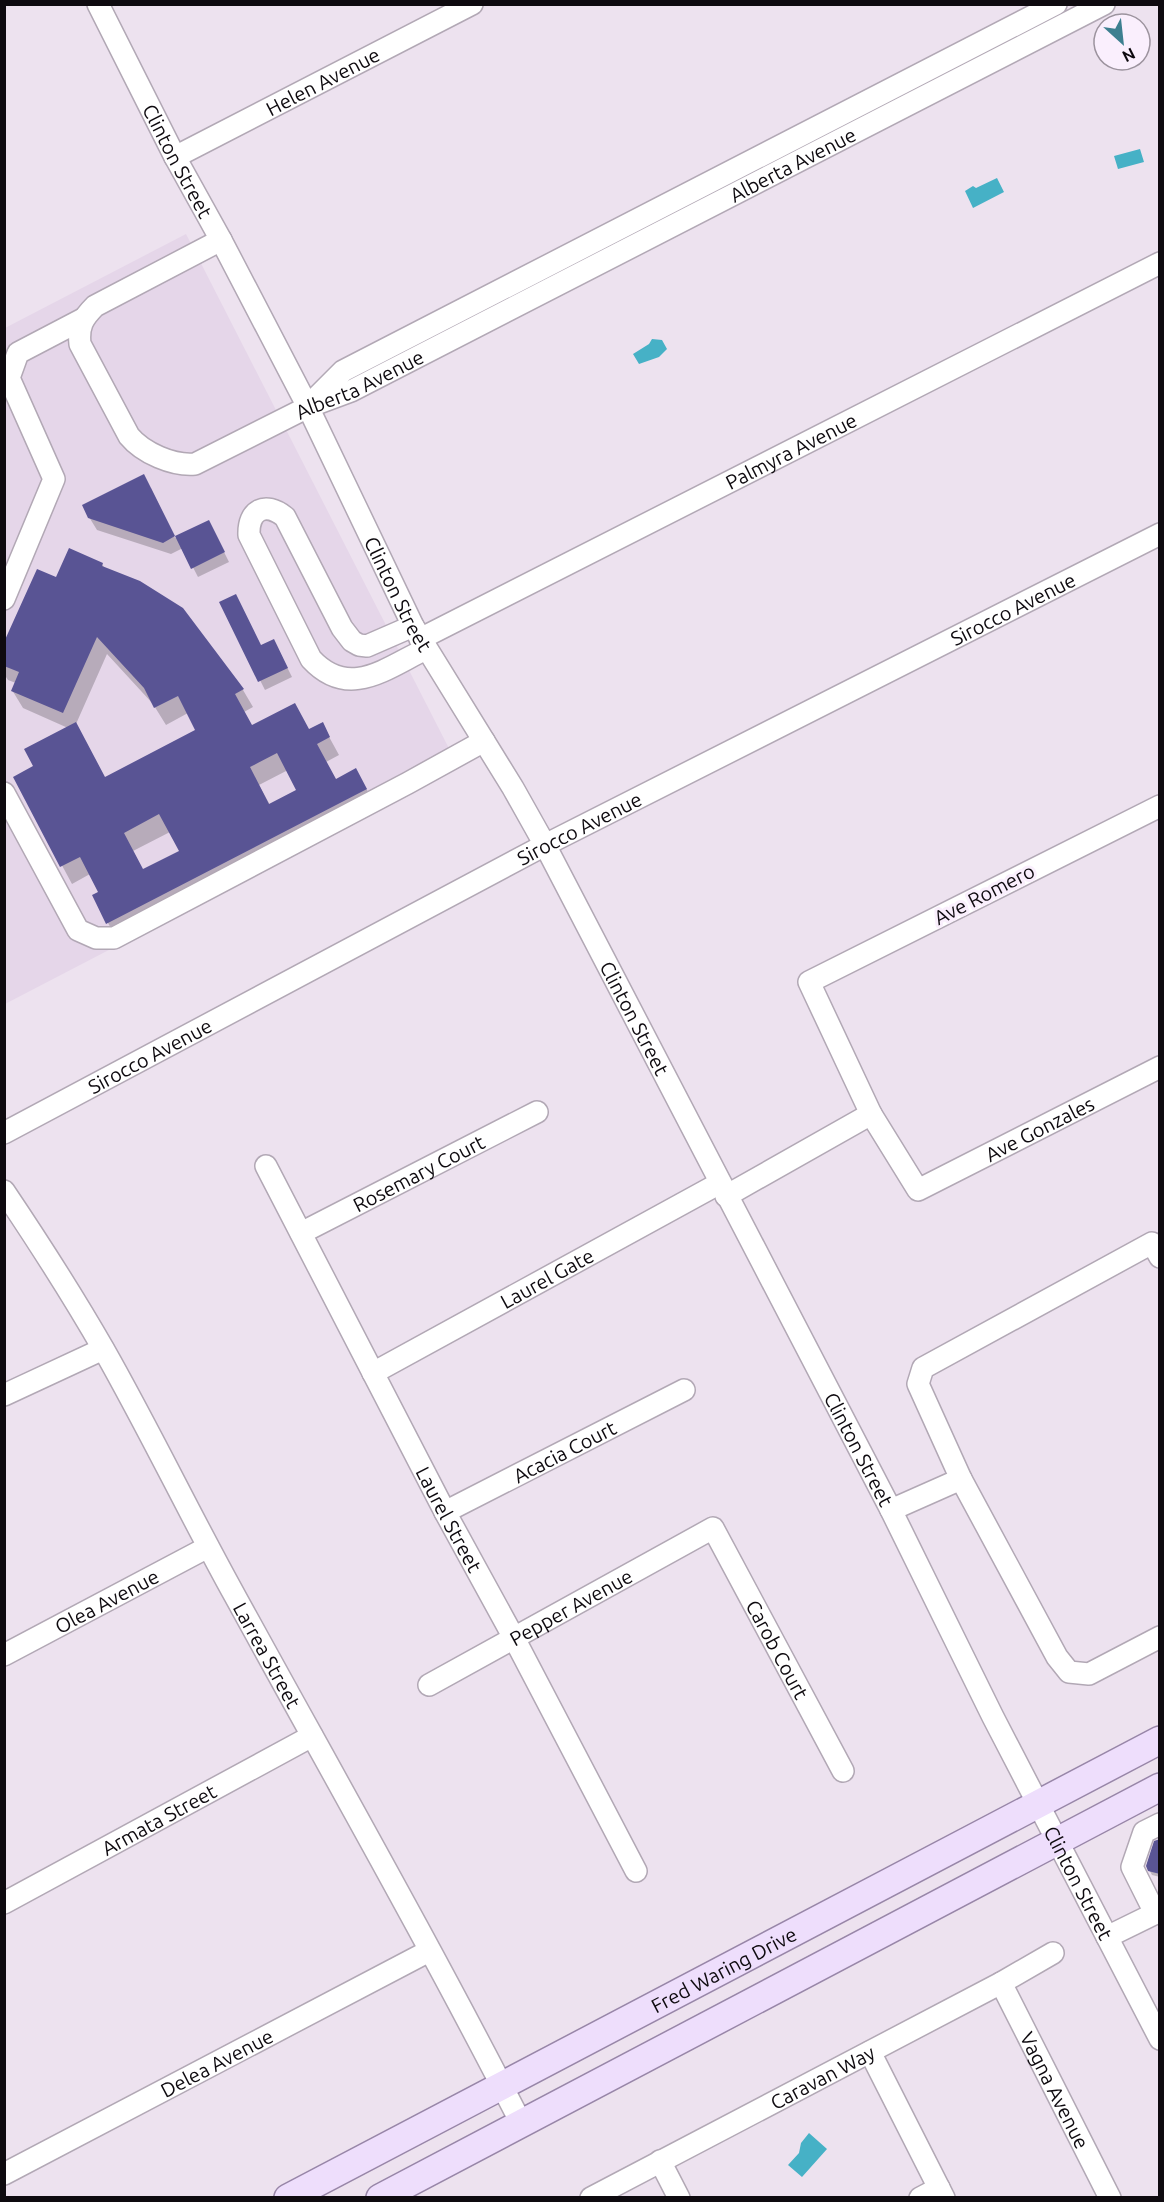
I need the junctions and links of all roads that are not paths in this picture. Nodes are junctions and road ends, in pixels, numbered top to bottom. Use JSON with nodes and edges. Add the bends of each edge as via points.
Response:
{"nodes":[{"id":1,"x":98,"y":4,"type":"edge"},
{"id":2,"x":472,"y":4,"type":"edge"},
{"id":3,"x":1056,"y":4,"type":"edge"},
{"id":4,"x":1104,"y":4,"type":"edge"},
{"id":5,"x":175,"y":157,"type":"junction"},
{"id":6,"x":221,"y":240,"type":"junction"},
{"id":7,"x":1160,"y":264,"type":"edge"},
{"id":8,"x":83,"y":319,"type":"junction"},
{"id":9,"x":308,"y":407,"type":"junction"},
{"id":10,"x":1160,"y":534,"type":"edge"},
{"id":11,"x":4,"y":599,"type":"edge"},
{"id":12,"x":420,"y":638,"type":"junction"},
{"id":13,"x":484,"y":741,"type":"junction"},
{"id":14,"x":4,"y":793,"type":"edge"},
{"id":15,"x":1160,"y":806,"type":"edge"},
{"id":16,"x":545,"y":845,"type":"junction"},
{"id":17,"x":1160,"y":1066,"type":"edge"},
{"id":18,"x":537,"y":1112,"type":"dead end"},
{"id":19,"x":871,"y":1114,"type":"junction"},
{"id":20,"x":4,"y":1133,"type":"edge"},
{"id":21,"x":266,"y":1166,"type":"dead end"},
{"id":22,"x":723,"y":1190,"type":"junction"},
{"id":23,"x":4,"y":1191,"type":"edge"},
{"id":24,"x":301,"y":1233,"type":"junction"},
{"id":25,"x":1160,"y":1257,"type":"edge"},
{"id":26,"x":103,"y":1348,"type":"junction"},
{"id":27,"x":373,"y":1373,"type":"junction"},
{"id":28,"x":684,"y":1390,"type":"dead end"},
{"id":29,"x":4,"y":1395,"type":"edge"},
{"id":30,"x":961,"y":1479,"type":"junction"},
{"id":31,"x":891,"y":1510,"type":"junction"},
{"id":32,"x":444,"y":1512,"type":"junction"},
{"id":33,"x":713,"y":1528,"type":"joint"},
{"id":34,"x":208,"y":1546,"type":"junction"},
{"id":35,"x":1160,"y":1637,"type":"edge"},
{"id":36,"x":514,"y":1638,"type":"junction"},
{"id":37,"x":4,"y":1655,"type":"edge"},
{"id":38,"x":429,"y":1684,"type":"dead end"},
{"id":39,"x":312,"y":1736,"type":"junction"},
{"id":40,"x":1160,"y":1740,"type":"edge"},
{"id":41,"x":843,"y":1771,"type":"dead end"},
{"id":42,"x":1160,"y":1787,"type":"edge"},
{"id":43,"x":1039,"y":1802,"type":"junction"},
{"id":44,"x":1160,"y":1824,"type":"edge"},
{"id":45,"x":1058,"y":1839,"type":"junction"},
{"id":46,"x":636,"y":1871,"type":"dead end"},
{"id":47,"x":4,"y":1904,"type":"edge"},
{"id":48,"x":1157,"y":1912,"type":"edge"},
{"id":49,"x":1107,"y":1937,"type":"junction"},
{"id":50,"x":429,"y":1951,"type":"junction"},
{"id":51,"x":1053,"y":1953,"type":"dead end"},
{"id":52,"x":1001,"y":1983,"type":"junction"},
{"id":53,"x":1160,"y":2039,"type":"edge"},
{"id":54,"x":870,"y":2052,"type":"junction"},
{"id":55,"x":501,"y":2085,"type":"junction"},
{"id":56,"x":521,"y":2123,"type":"junction"},
{"id":57,"x":660,"y":2161,"type":"junction"},
{"id":58,"x":4,"y":2174,"type":"edge"},
{"id":59,"x":942,"y":2193,"type":"edge"},
{"id":60,"x":288,"y":2198,"type":"edge"},
{"id":61,"x":380,"y":2198,"type":"edge"},
{"id":62,"x":591,"y":2198,"type":"edge"},
{"id":63,"x":679,"y":2198,"type":"edge"},
{"id":64,"x":920,"y":2198,"type":"edge"},
{"id":65,"x":1110,"y":2198,"type":"edge"}],
"edges":[{"from":1,"to":5,"type":"street","name":"Clinton Street"},
{"from":2,"to":5,"type":"street","name":"Helen Avenue"},
{"from":3,"to":9,"type":"street","name":"Alberta Avenue","via":[[343,371]]},
{"from":4,"to":9,"type":"street","name":"Alberta Avenue","via":[[351,391]]},
{"from":5,"to":6,"type":"street","name":"Clinton Street"},
{"from":6,"to":8,"type":"street","via":[[95,306]]},
{"from":6,"to":9,"type":"street","name":"Clinton Street"},
{"from":7,"to":12,"type":"street","name":"Palmyra Avenue"},
{"from":8,"to":9,"type":"street","via":[[80,344],[129,436],[136,445],[156,455],[182,465],[195,465]]},
{"from":8,"to":11,"type":"street","via":[[18,353],[9,378],[54,479]]},
{"from":9,"to":12,"type":"street","name":"Clinton Street"},
{"from":10,"to":16,"type":"street","name":"Sirocco Avenue"},
{"from":12,"to":12,"type":"street","via":[[367,646],[352,641],[285,517],[271,508],[252,516],[249,535],[311,659],[320,668],[337,678],[366,678]]},
{"from":12,"to":13,"type":"street","name":"Clinton Street"},
{"from":13,"to":14,"type":"street","via":[[114,938],[96,938],[78,930]]},
{"from":13,"to":16,"type":"street","name":"Clinton Street"},
{"from":15,"to":19,"type":"street","name":"Ave Romero","via":[[809,982]]},
{"from":16,"to":20,"type":"street","name":"Sirocco Avenue"},
{"from":16,"to":22,"type":"street","name":"Clinton Street"},
{"from":17,"to":19,"type":"street","name":"Ave Gonzales","via":[[918,1190]]},
{"from":18,"to":24,"type":"street","name":"Rosemary Court"},
{"from":19,"to":22,"type":"street","name":"Laurel Gate"},
{"from":21,"to":24,"type":"street","name":"Laurel Street"},
{"from":22,"to":27,"type":"street","name":"Laurel Gate"},
{"from":22,"to":31,"type":"street","name":"Clinton Street"},
{"from":23,"to":26,"type":"street","name":"Larrea Street"},
{"from":24,"to":27,"type":"street","name":"Laurel Street"},
{"from":25,"to":30,"type":"street","via":[[1152,1243],[923,1368],[918,1384]]},
{"from":26,"to":29,"type":"street"},
{"from":26,"to":34,"type":"street","name":"Larrea Street"},
{"from":27,"to":32,"type":"street","name":"Laurel Street"},
{"from":28,"to":32,"type":"street","name":"Acacia Court"},
{"from":30,"to":31,"type":"street"},
{"from":30,"to":35,"type":"street","via":[[1057,1658],[1069,1672],[1089,1674]]},
{"from":31,"to":43,"type":"street","name":"Clinton Street"},
{"from":32,"to":36,"type":"street","name":"Laurel Street"},
{"from":33,"to":36,"type":"street","name":"Pepper Avenue"},
{"from":33,"to":41,"type":"street","name":"Carob Court"},
{"from":34,"to":37,"type":"street","name":"Olea Avenue"},
{"from":34,"to":39,"type":"street","name":"Larrea Street"},
{"from":36,"to":38,"type":"street","name":"Pepper Avenue"},
{"from":36,"to":46,"type":"street","name":"Laurel Street"},
{"from":39,"to":47,"type":"street","name":"Armata Street"},
{"from":39,"to":50,"type":"street","name":"Larrea Street"},
{"from":40,"to":43,"type":"main road","name":"Fred Waring Drive"},
{"from":42,"to":45,"type":"main road"},
{"from":43,"to":45,"type":"street","name":"Clinton Street"},
{"from":43,"to":55,"type":"main road","name":"Fred Waring Drive"},
{"from":44,"to":48,"type":"street","via":[[1144,1832],[1132,1867]]},
{"from":45,"to":49,"type":"street","name":"Clinton Street"},
{"from":45,"to":56,"type":"main road"},
{"from":48,"to":49,"type":"street"},
{"from":49,"to":53,"type":"street","name":"Clinton Street"},
{"from":50,"to":55,"type":"street","name":"Larrea Street"},
{"from":50,"to":58,"type":"street","name":"Delea Avenue"},
{"from":51,"to":52,"type":"street","name":"Caravan Way"},
{"from":52,"to":54,"type":"street","name":"Caravan Way"},
{"from":52,"to":65,"type":"street","name":"Vagna Avenue"},
{"from":54,"to":57,"type":"street","name":"Caravan Way"},
{"from":54,"to":59,"type":"street"},
{"from":55,"to":56,"type":"street","name":"Larrea Street"},
{"from":55,"to":60,"type":"main road","name":"Fred Waring Drive"},
{"from":56,"to":61,"type":"main road"},
{"from":57,"to":62,"type":"street","name":"Caravan Way"},
{"from":57,"to":63,"type":"street"},
{"from":59,"to":64,"type":"street"}]}
